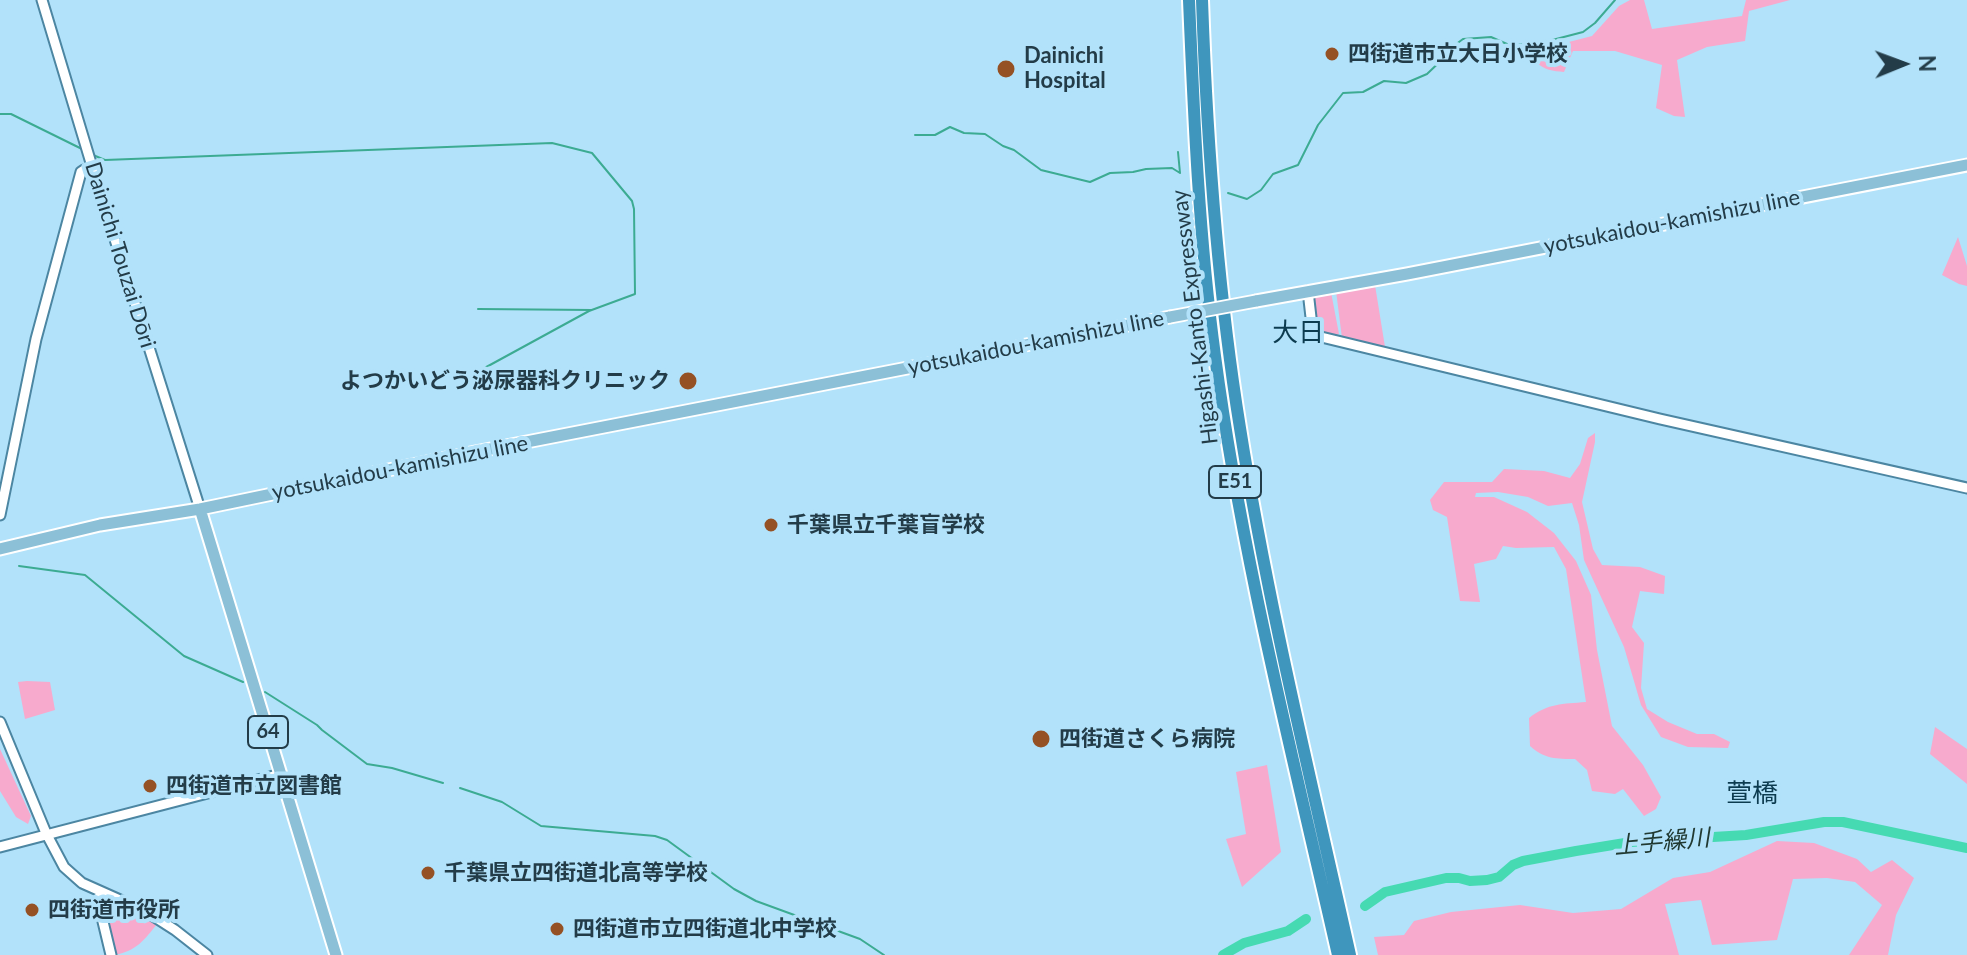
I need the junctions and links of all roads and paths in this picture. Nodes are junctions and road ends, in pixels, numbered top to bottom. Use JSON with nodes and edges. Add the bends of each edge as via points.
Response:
{"nodes":[{"id":1,"x":42,"y":0,"type":"edge"},
{"id":2,"x":1189,"y":0,"type":"edge"},
{"id":3,"x":1202,"y":0,"type":"edge"},
{"id":4,"x":1967,"y":165,"type":"edge"},
{"id":5,"x":94,"y":173,"type":"junction"},
{"id":6,"x":1308,"y":291,"type":"junction"},
{"id":7,"x":1967,"y":488,"type":"edge"},
{"id":8,"x":200,"y":509,"type":"junction"},
{"id":9,"x":0,"y":515,"type":"edge"},
{"id":10,"x":0,"y":549,"type":"edge"},
{"id":11,"x":0,"y":722,"type":"edge"},
{"id":12,"x":281,"y":774,"type":"junction"},
{"id":13,"x":46,"y":833,"type":"junction"},
{"id":14,"x":0,"y":847,"type":"edge"},
{"id":15,"x":100,"y":891,"type":"junction"},
{"id":16,"x":111,"y":955,"type":"edge"},
{"id":17,"x":207,"y":955,"type":"edge"},
{"id":18,"x":336,"y":955,"type":"edge"},
{"id":19,"x":1338,"y":955,"type":"edge"},
{"id":20,"x":1350,"y":955,"type":"edge"}],
"edges":[{"from":1,"to":5,"type":"street","name":"Dainichi Touzai Dōri"},
{"from":2,"to":19,"type":"highway","name":"Higashi-Kanto Expressway","number":"E51","via":[[1199,196],[1226,429],[1259,609]]},
{"from":3,"to":20,"type":"highway","name":"Higashi-Kanto Expressway","number":"E51","via":[[1219,276],[1239,427],[1281,648]]},
{"from":4,"to":6,"type":"main road","name":"yotsukaidou-kamishizu line"},
{"from":5,"to":8,"type":"street","name":"Dainichi Touzai Dōri"},
{"from":5,"to":9,"type":"street","via":[[81,172],[36,339]]},
{"from":6,"to":7,"type":"street","via":[[1313,335]]},
{"from":6,"to":8,"type":"main road","name":"yotsukaidou-kamishizu line","bridge":true},
{"from":8,"to":10,"type":"main road","name":"yotsukaidou-kamishizu line"},
{"from":8,"to":12,"type":"main road","number":"64"},
{"from":11,"to":13,"type":"street"},
{"from":12,"to":13,"type":"street"},
{"from":12,"to":18,"type":"main road","number":"64"},
{"from":13,"to":14,"type":"street"},
{"from":13,"to":15,"type":"street","via":[[71,874]]},
{"from":15,"to":16,"type":"street"},
{"from":15,"to":17,"type":"street","via":[[147,912]]}]}
